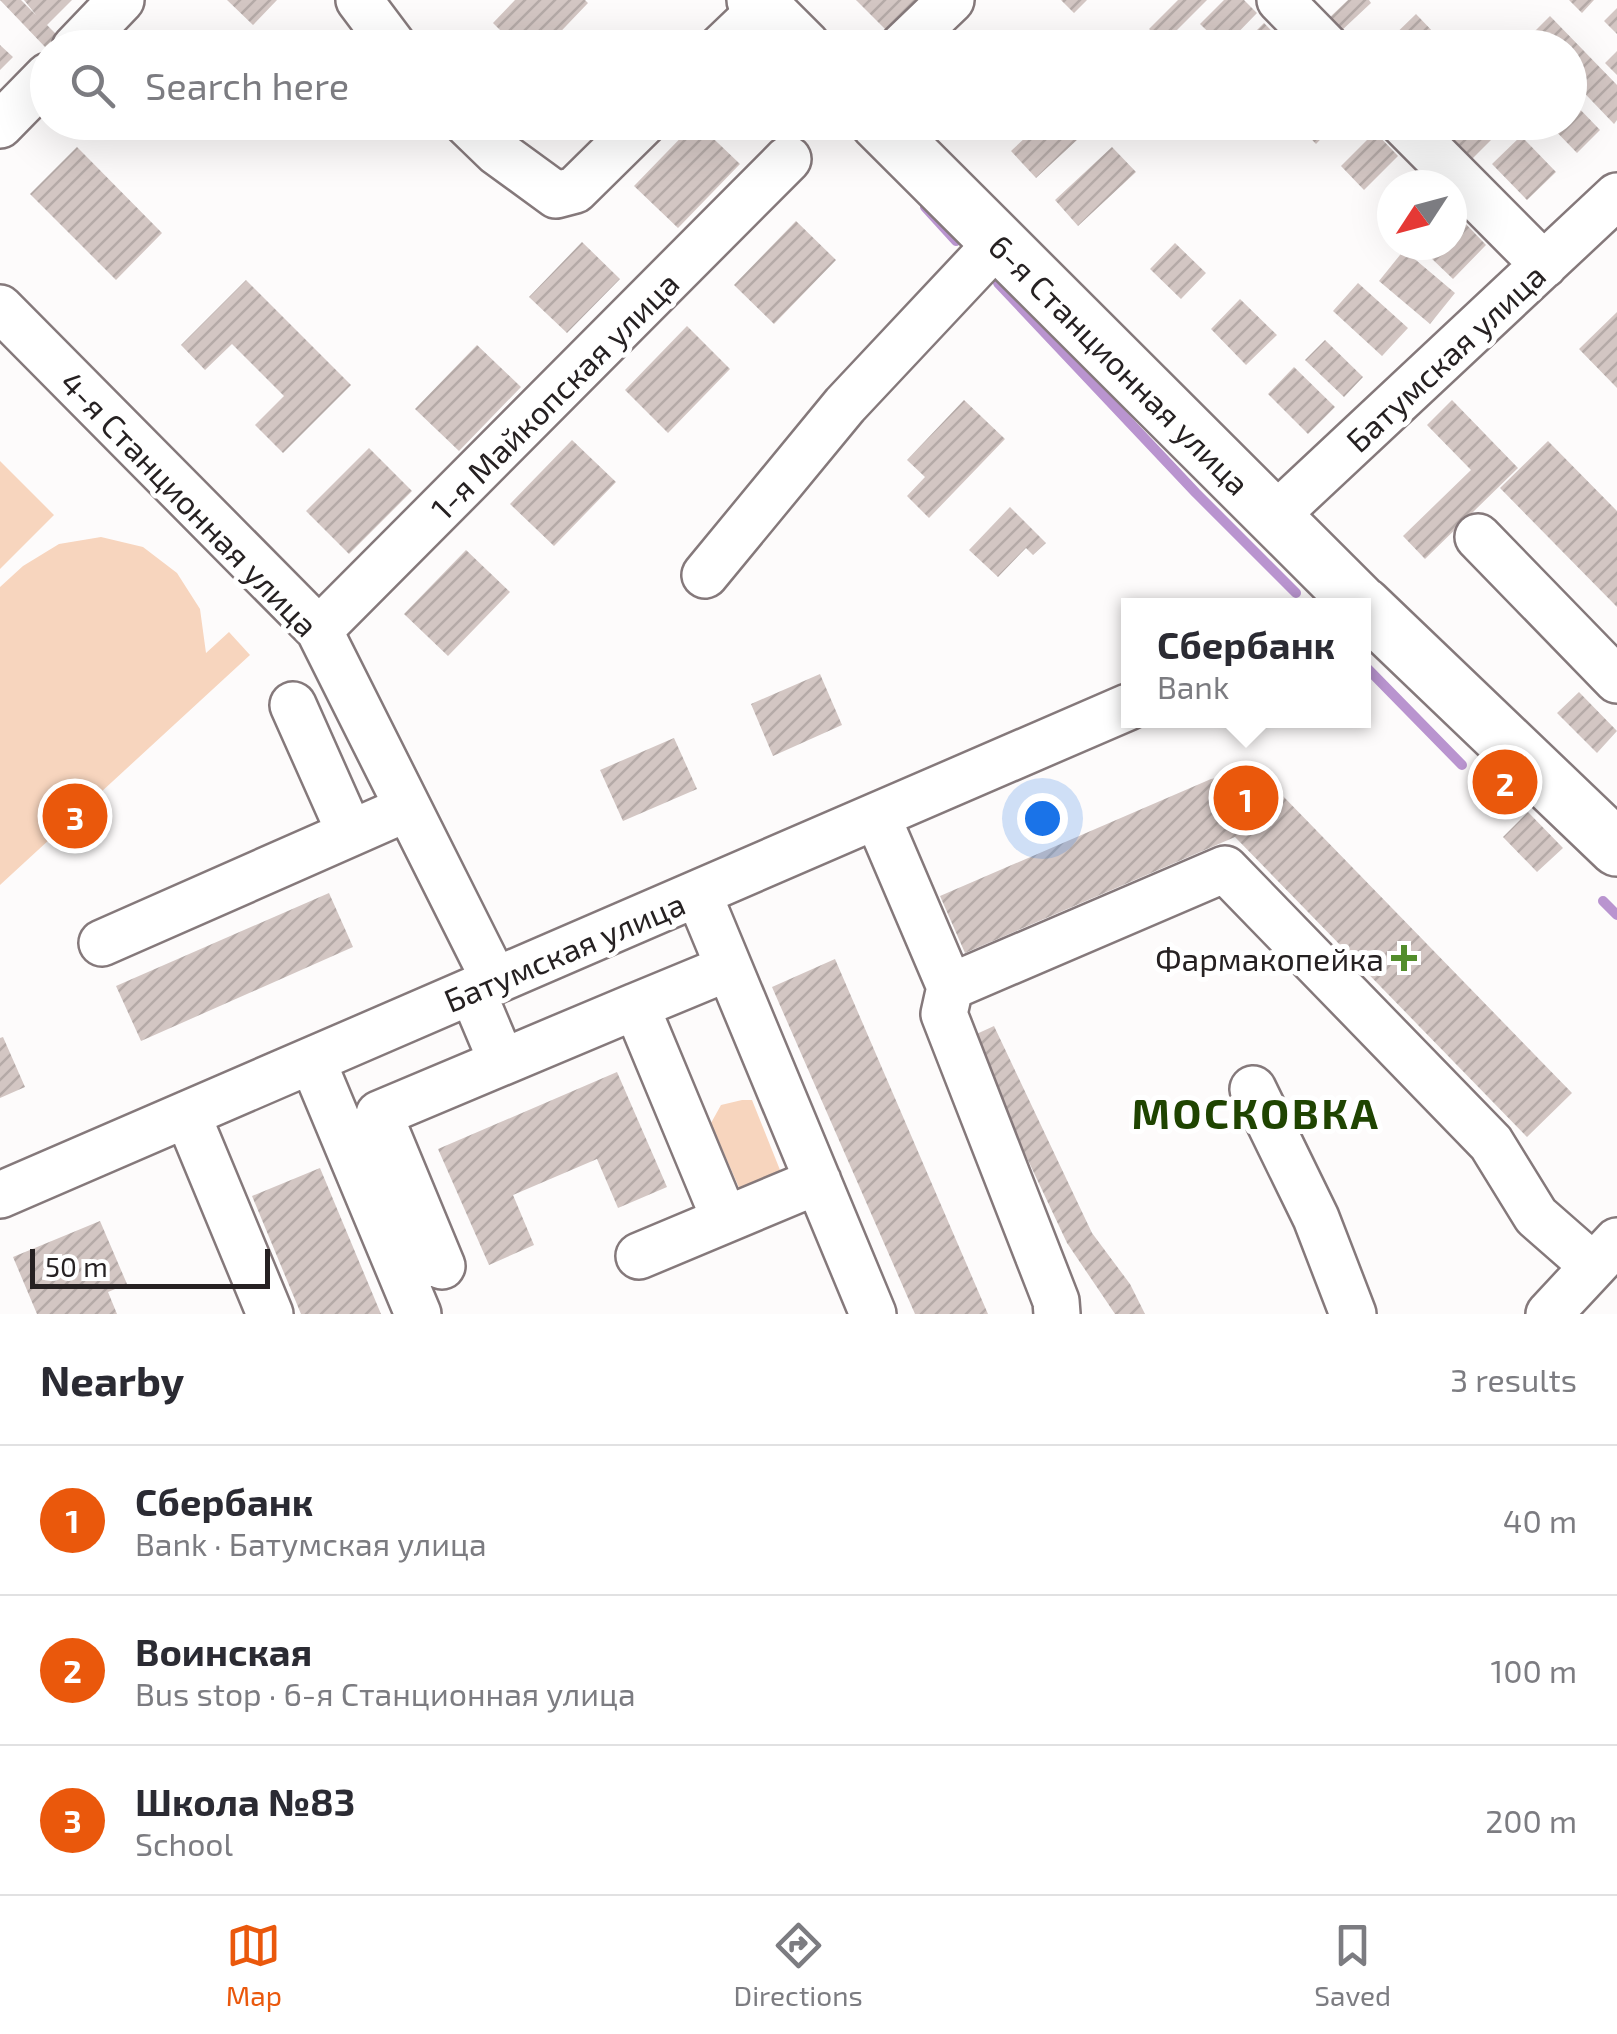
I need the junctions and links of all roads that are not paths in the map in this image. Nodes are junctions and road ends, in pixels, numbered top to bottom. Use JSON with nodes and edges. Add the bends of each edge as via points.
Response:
{"nodes":[{"id":1,"x":121,"y":0,"type":"edge"},
{"id":2,"x":359,"y":0,"type":"edge"},
{"id":3,"x":950,"y":0,"type":"edge"},
{"id":4,"x":1280,"y":0,"type":"edge"},
{"id":5,"x":759,"y":4,"type":"edge"},
{"id":6,"x":92,"y":30,"type":"edge"},
{"id":7,"x":382,"y":30,"type":"edge"},
{"id":8,"x":736,"y":30,"type":"edge"},
{"id":9,"x":784,"y":30,"type":"edge"},
{"id":10,"x":919,"y":30,"type":"edge"},
{"id":11,"x":1309,"y":30,"type":"edge"},
{"id":12,"x":30,"y":94,"type":"edge"},
{"id":13,"x":0,"y":125,"type":"edge"},
{"id":14,"x":485,"y":140,"type":"edge"},
{"id":15,"x":626,"y":140,"type":"edge"},
{"id":16,"x":896,"y":140,"type":"edge"},
{"id":17,"x":1420,"y":140,"type":"edge"},
{"id":18,"x":788,"y":159,"type":"dead end"},
{"id":19,"x":1617,"y":196,"type":"edge"},
{"id":20,"x":998,"y":242,"type":"junction"},
{"id":21,"x":1544,"y":264,"type":"junction"},
{"id":22,"x":0,"y":308,"type":"edge"},
{"id":23,"x":1274,"y":517,"type":"junction"},
{"id":24,"x":1478,"y":537,"type":"dead end"},
{"id":25,"x":705,"y":575,"type":"dead end"},
{"id":26,"x":1346,"y":598,"type":"edge"},
{"id":27,"x":1371,"y":621,"type":"edge"},
{"id":28,"x":319,"y":630,"type":"junction"},
{"id":29,"x":1617,"y":680,"type":"edge"},
{"id":30,"x":294,"y":705,"type":"dead end"},
{"id":31,"x":1121,"y":710,"type":"edge"},
{"id":32,"x":408,"y":808,"type":"junction"},
{"id":33,"x":876,"y":816,"type":"junction"},
{"id":34,"x":350,"y":834,"type":"junction"},
{"id":35,"x":1617,"y":848,"type":"edge"},
{"id":36,"x":698,"y":894,"type":"junction"},
{"id":37,"x":102,"y":943,"type":"dead end"},
{"id":38,"x":728,"y":968,"type":"junction"},
{"id":39,"x":484,"y":986,"type":"junction"},
{"id":40,"x":950,"y":987,"type":"junction"},
{"id":41,"x":636,"y":1006,"type":"junction"},
{"id":42,"x":312,"y":1060,"type":"junction"},
{"id":43,"x":502,"y":1062,"type":"junction"},
{"id":44,"x":1253,"y":1089,"type":"dead end"},
{"id":45,"x":188,"y":1114,"type":"junction"},
{"id":46,"x":818,"y":1181,"type":"junction"},
{"id":47,"x":0,"y":1195,"type":"edge"},
{"id":48,"x":725,"y":1220,"type":"junction"},
{"id":49,"x":1605,"y":1253,"type":"edge"},
{"id":50,"x":638,"y":1256,"type":"dead end"},
{"id":51,"x":442,"y":1266,"type":"dead end"},
{"id":52,"x":270,"y":1314,"type":"edge"},
{"id":53,"x":418,"y":1314,"type":"edge"},
{"id":54,"x":873,"y":1314,"type":"edge"},
{"id":55,"x":1058,"y":1314,"type":"edge"},
{"id":56,"x":1353,"y":1314,"type":"edge"},
{"id":57,"x":1549,"y":1314,"type":"edge"}],
"edges":[{"from":1,"to":6,"type":"street"},
{"from":2,"to":7,"type":"street"},
{"from":3,"to":10,"type":"street"},
{"from":4,"to":11,"type":"street"},
{"from":5,"to":8,"type":"street"},
{"from":5,"to":9,"type":"main road"},
{"from":12,"to":13,"type":"street"},
{"from":14,"to":15,"type":"street","via":[[556,195],[575,190]]},
{"from":16,"to":20,"type":"main road","name":"6-я Станционная улица"},
{"from":17,"to":21,"type":"street"},
{"from":18,"to":28,"type":"street","name":"1-я Майкопская улица"},
{"from":19,"to":21,"type":"street","name":"Батумская улица"},
{"from":20,"to":23,"type":"main road","name":"6-я Станционная улица"},
{"from":20,"to":25,"type":"street","via":[[844,404]]},
{"from":21,"to":23,"type":"street","name":"Батумская улица"},
{"from":22,"to":28,"type":"street","name":"4-я Станционная улица"},
{"from":23,"to":26,"type":"main road","name":"6-я Станционная улица"},
{"from":24,"to":29,"type":"street"},
{"from":27,"to":35,"type":"main road","name":"6-я Станционная улица"},
{"from":28,"to":32,"type":"street","name":"4-я Станционная улица"},
{"from":30,"to":34,"type":"street"},
{"from":31,"to":33,"type":"street","name":"Батумская улица"},
{"from":32,"to":34,"type":"street"},
{"from":32,"to":39,"type":"street","name":"4-я Станционная улица"},
{"from":33,"to":36,"type":"street","name":"Батумская улица"},
{"from":33,"to":40,"type":"street"},
{"from":34,"to":37,"type":"street"},
{"from":36,"to":38,"type":"street"},
{"from":36,"to":39,"type":"street","name":"Батумская улица"},
{"from":38,"to":41,"type":"street"},
{"from":38,"to":46,"type":"street"},
{"from":39,"to":42,"type":"street","name":"Батумская улица"},
{"from":39,"to":43,"type":"street","name":"4-я Станционная улица"},
{"from":40,"to":49,"type":"street","via":[[1225,869],[1491,1143],[1536,1216]]},
{"from":40,"to":55,"type":"street","via":[[944,1014]]},
{"from":41,"to":43,"type":"street"},
{"from":41,"to":48,"type":"street"},
{"from":42,"to":45,"type":"street","name":"Батумская улица"},
{"from":42,"to":53,"type":"street"},
{"from":43,"to":51,"type":"street","via":[[379,1114]]},
{"from":44,"to":56,"type":"street","via":[[1316,1218]]},
{"from":45,"to":47,"type":"street","name":"Батумская улица"},
{"from":45,"to":52,"type":"street"},
{"from":46,"to":48,"type":"street"},
{"from":46,"to":54,"type":"street"},
{"from":48,"to":50,"type":"street"},
{"from":49,"to":57,"type":"street"}]}
